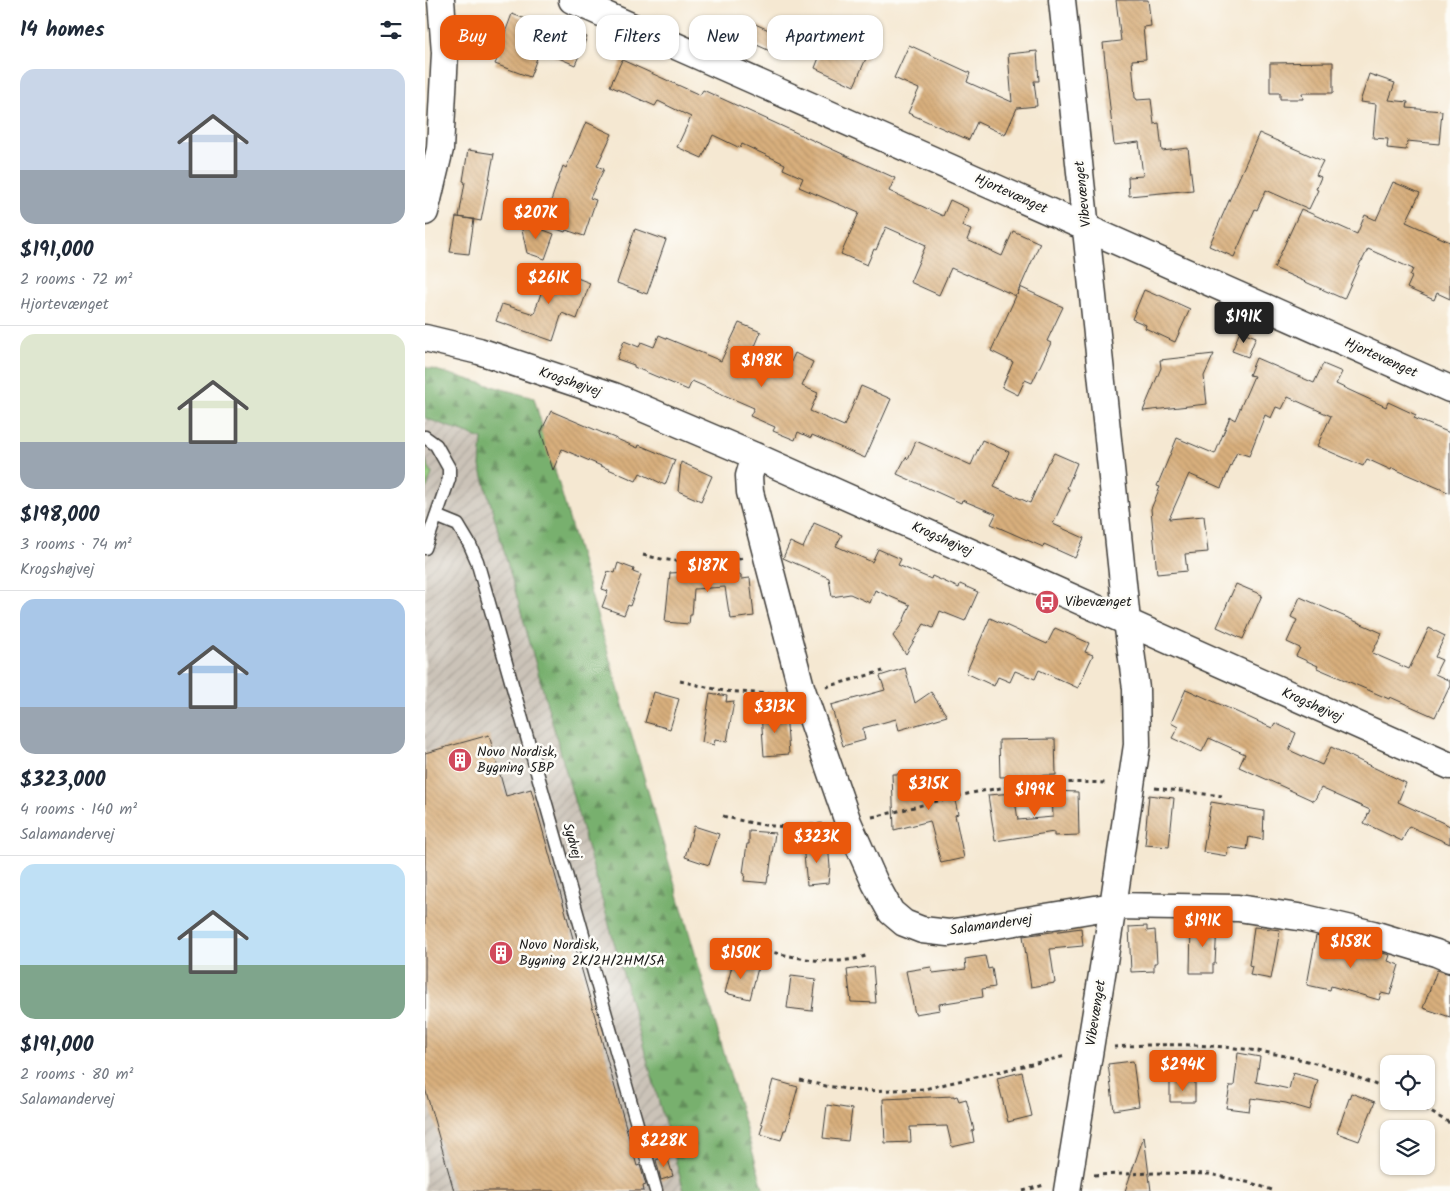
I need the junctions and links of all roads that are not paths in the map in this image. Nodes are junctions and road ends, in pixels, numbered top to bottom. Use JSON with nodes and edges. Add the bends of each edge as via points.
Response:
{"nodes":[{"id":1,"x":441,"y":0,"type":"edge"},
{"id":2,"x":572,"y":0,"type":"edge"},
{"id":3,"x":1062,"y":0,"type":"edge"},
{"id":4,"x":432,"y":148,"type":"edge"},
{"id":5,"x":425,"y":212,"type":"edge"},
{"id":6,"x":1086,"y":227,"type":"junction"},
{"id":7,"x":425,"y":338,"type":"edge"},
{"id":8,"x":1450,"y":389,"type":"edge"},
{"id":9,"x":425,"y":437,"type":"edge"},
{"id":10,"x":755,"y":456,"type":"junction"},
{"id":11,"x":436,"y":516,"type":"junction"},
{"id":12,"x":425,"y":548,"type":"edge"},
{"id":13,"x":1127,"y":621,"type":"junction"},
{"id":14,"x":1450,"y":766,"type":"edge"},
{"id":15,"x":1113,"y":906,"type":"junction"},
{"id":16,"x":1450,"y":959,"type":"edge"},
{"id":17,"x":1068,"y":1184,"type":"edge"},
{"id":18,"x":656,"y":1191,"type":"edge"}],
"edges":[{"from":1,"to":4,"type":"street","via":[[445,53]]},
{"from":2,"to":6,"type":"street","name":"Hjortevænget"},
{"from":3,"to":6,"type":"street","name":"Vibevænget"},
{"from":4,"to":5,"type":"street"},
{"from":6,"to":8,"type":"street","name":"Hjortevænget"},
{"from":6,"to":13,"type":"street","name":"Vibevænget"},
{"from":7,"to":10,"type":"street","name":"Krogshøjvej","via":[[479,351],[614,396]]},
{"from":9,"to":11,"type":"lane","via":[[437,445],[449,468],[449,479]]},
{"from":10,"to":13,"type":"street","name":"Krogshøjvej"},
{"from":10,"to":15,"type":"street","name":"Salamandervej","via":[[749,476],[750,492],[802,688],[848,822],[891,912],[904,923],[922,930],[949,932]]},
{"from":11,"to":12,"type":"lane"},
{"from":11,"to":18,"type":"lane","name":"Sydvej","via":[[458,525],[477,561]]},
{"from":13,"to":14,"type":"street","name":"Krogshøjvej"},
{"from":13,"to":15,"type":"street","name":"Vibevænget","via":[[1137,689],[1137,745]]},
{"from":15,"to":16,"type":"street","name":"Salamandervej","via":[[1238,908],[1305,918],[1373,934]]},
{"from":15,"to":17,"type":"street","name":"Vibevænget"}]}
